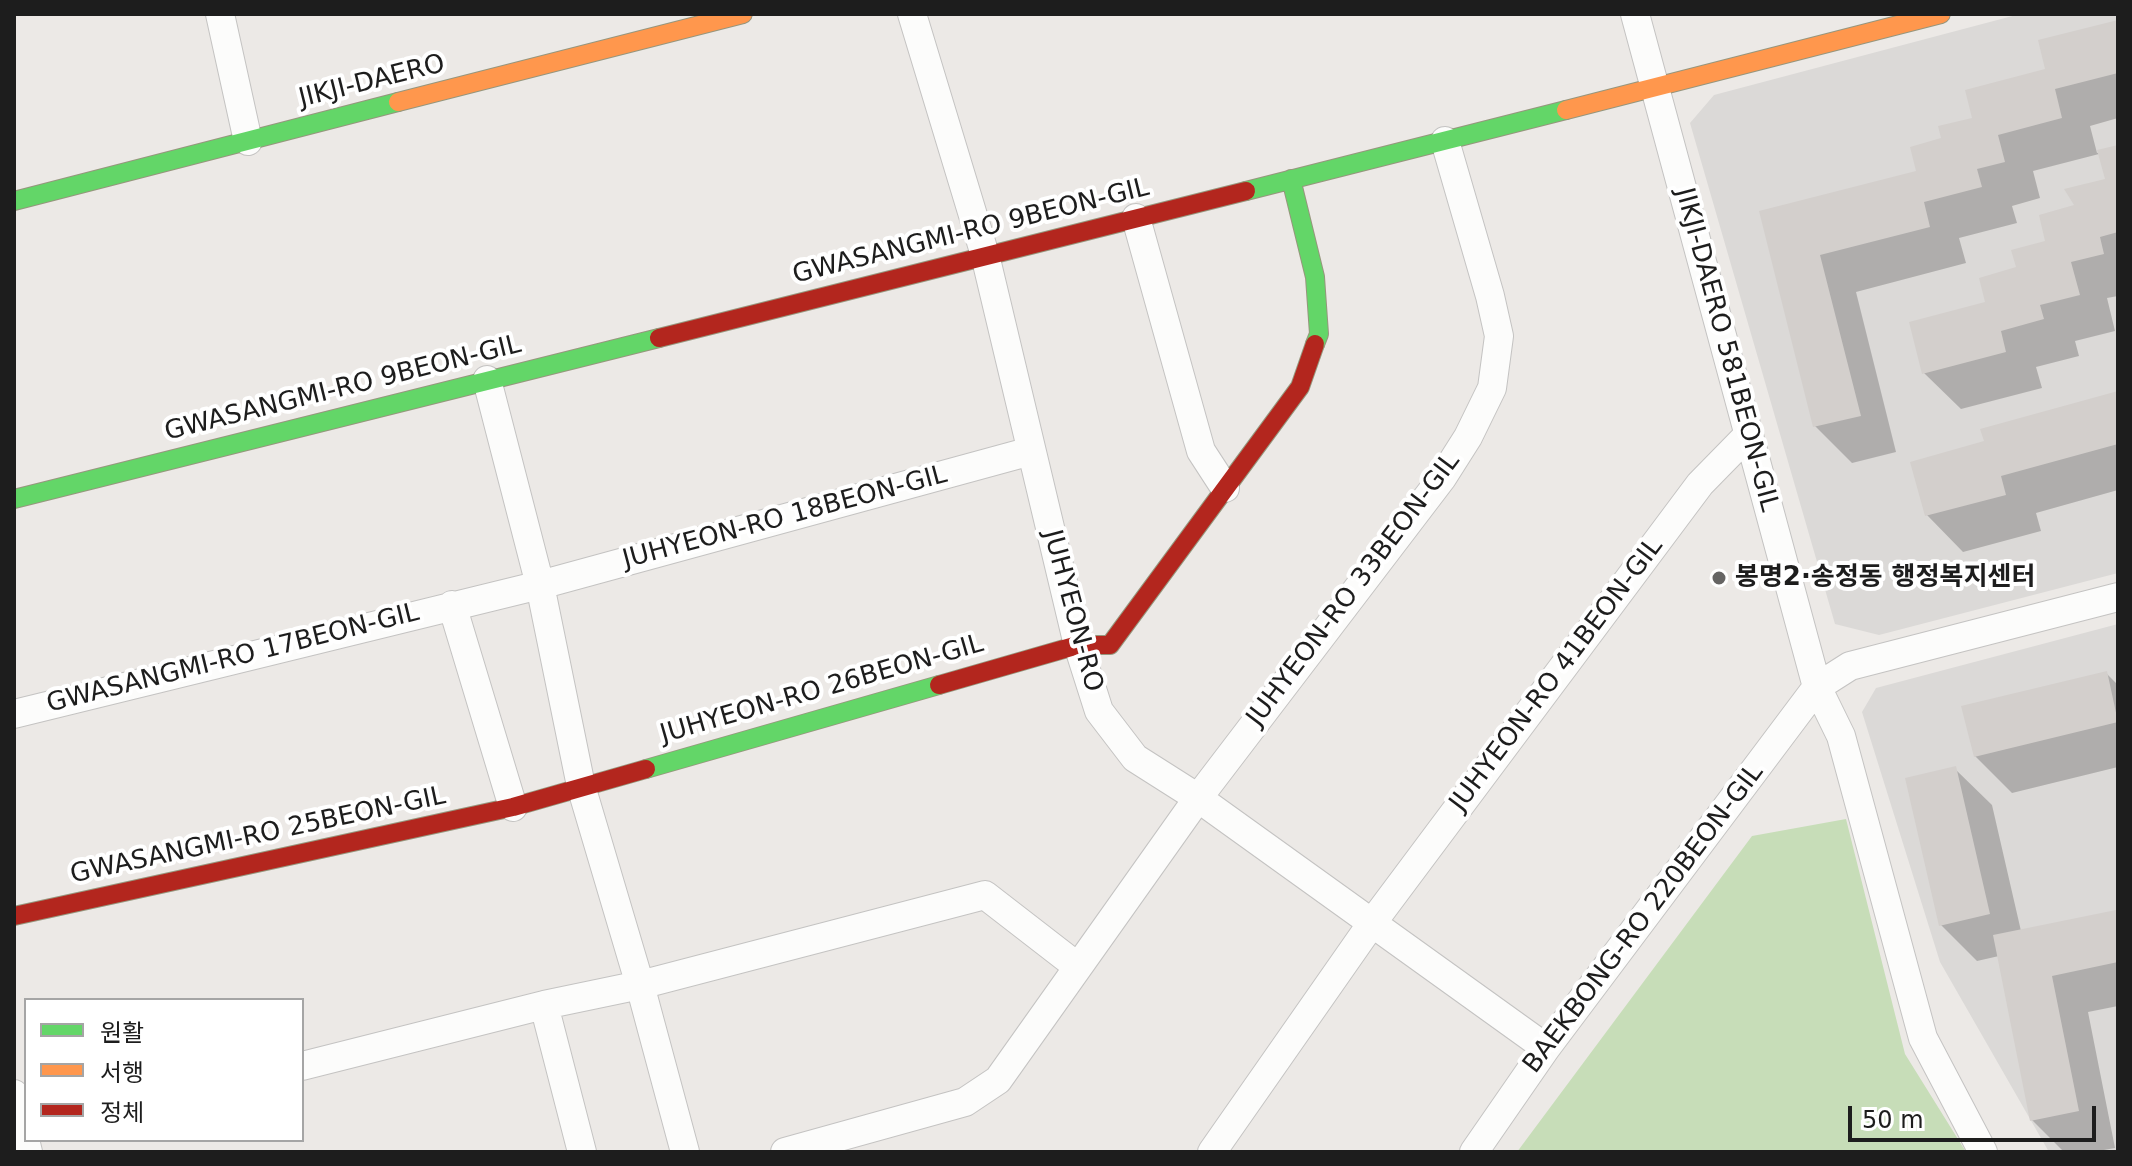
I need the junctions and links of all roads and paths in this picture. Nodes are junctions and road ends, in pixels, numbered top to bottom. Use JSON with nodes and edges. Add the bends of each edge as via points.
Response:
{"nodes":[{"id":1,"x":220,"y":14,"type":"edge"},
{"id":2,"x":743,"y":14,"type":"edge"},
{"id":3,"x":912,"y":14,"type":"edge"},
{"id":4,"x":1635,"y":14,"type":"edge"},
{"id":5,"x":1941,"y":14,"type":"edge"},
{"id":6,"x":1655,"y":88,"type":"junction"},
{"id":7,"x":248,"y":141,"type":"junction"},
{"id":8,"x":1445,"y":141,"type":"junction"},
{"id":9,"x":1291,"y":179,"type":"junction"},
{"id":10,"x":14,"y":201,"type":"edge"},
{"id":11,"x":1136,"y":218,"type":"junction"},
{"id":12,"x":985,"y":255,"type":"junction"},
{"id":13,"x":487,"y":380,"type":"junction"},
{"id":14,"x":1749,"y":434,"type":"junction"},
{"id":15,"x":1031,"y":451,"type":"junction"},
{"id":16,"x":1225,"y":488,"type":"junction"},
{"id":17,"x":14,"y":499,"type":"edge"},
{"id":18,"x":540,"y":585,"type":"junction"},
{"id":19,"x":2118,"y":597,"type":"edge"},
{"id":20,"x":452,"y":605,"type":"junction"},
{"id":21,"x":1078,"y":645,"type":"junction"},
{"id":22,"x":1817,"y":687,"type":"junction"},
{"id":23,"x":14,"y":714,"type":"edge"},
{"id":24,"x":581,"y":786,"type":"junction"},
{"id":25,"x":1198,"y":798,"type":"junction"},
{"id":26,"x":513,"y":807,"type":"junction"},
{"id":27,"x":14,"y":916,"type":"edge"},
{"id":28,"x":1372,"y":923,"type":"junction"},
{"id":29,"x":1078,"y":967,"type":"junction"},
{"id":30,"x":640,"y":985,"type":"junction"},
{"id":31,"x":544,"y":1005,"type":"junction"},
{"id":32,"x":1546,"y":1048,"type":"junction"},
{"id":33,"x":304,"y":1065,"type":"edge"},
{"id":34,"x":14,"y":1094,"type":"edge"},
{"id":35,"x":24,"y":1133,"type":"edge"},
{"id":36,"x":582,"y":1152,"type":"edge"},
{"id":37,"x":685,"y":1152,"type":"edge"},
{"id":38,"x":785,"y":1152,"type":"edge"},
{"id":39,"x":1212,"y":1152,"type":"edge"},
{"id":40,"x":1474,"y":1152,"type":"edge"},
{"id":41,"x":1983,"y":1152,"type":"edge"}],
"edges":[{"from":1,"to":7,"type":"street"},
{"from":2,"to":7,"type":"street","name":"JIKJI-DAERO"},
{"from":3,"to":12,"type":"street","name":"JUHYEON-RO"},
{"from":4,"to":6,"type":"street","name":"JIKJI-DAERO 581BEON-GIL"},
{"from":5,"to":6,"type":"street","name":"GWASANGMI-RO 9BEON-GIL"},
{"from":6,"to":8,"type":"street","name":"GWASANGMI-RO 9BEON-GIL"},
{"from":6,"to":14,"type":"street","name":"JIKJI-DAERO 581BEON-GIL"},
{"from":7,"to":10,"type":"street","name":"JIKJI-DAERO"},
{"from":8,"to":9,"type":"street","name":"GWASANGMI-RO 9BEON-GIL"},
{"from":8,"to":25,"type":"street","name":"JUHYEON-RO 33BEON-GIL","via":[[1499,336],[1492,388],[1442,478]]},
{"from":9,"to":11,"type":"street","name":"GWASANGMI-RO 9BEON-GIL"},
{"from":9,"to":16,"type":"street","via":[[1315,277],[1319,334],[1300,387]]},
{"from":11,"to":12,"type":"street","name":"GWASANGMI-RO 9BEON-GIL"},
{"from":11,"to":16,"type":"street","via":[[1201,451]]},
{"from":12,"to":13,"type":"street","name":"GWASANGMI-RO 9BEON-GIL"},
{"from":12,"to":15,"type":"street","name":"JUHYEON-RO"},
{"from":13,"to":17,"type":"street","name":"GWASANGMI-RO 9BEON-GIL"},
{"from":13,"to":18,"type":"street"},
{"from":14,"to":22,"type":"street","name":"JIKJI-DAERO 581BEON-GIL"},
{"from":14,"to":28,"type":"street","name":"JUHYEON-RO 41BEON-GIL","via":[[1700,484]]},
{"from":15,"to":18,"type":"street","name":"JUHYEON-RO 18BEON-GIL"},
{"from":15,"to":21,"type":"street","name":"JUHYEON-RO"},
{"from":16,"to":21,"type":"street","name":"JUHYEON-RO 26BEON-GIL","via":[[1110,645]]},
{"from":18,"to":20,"type":"street","name":"JUHYEON-RO 18BEON-GIL"},
{"from":18,"to":24,"type":"street"},
{"from":19,"to":22,"type":"street","via":[[1850,666]]},
{"from":20,"to":23,"type":"street","name":"GWASANGMI-RO 17BEON-GIL"},
{"from":20,"to":26,"type":"street"},
{"from":21,"to":24,"type":"street","name":"JUHYEON-RO 26BEON-GIL"},
{"from":21,"to":25,"type":"street","name":"JUHYEON-RO","via":[[1099,711],[1135,758]]},
{"from":22,"to":32,"type":"street","name":"BAEKBONG-RO 220BEON-GIL"},
{"from":22,"to":41,"type":"street","name":"JIKJI-DAERO 581BEON-GIL","via":[[1841,736],[1923,1038]]},
{"from":24,"to":26,"type":"street","name":"JUHYEON-RO 26BEON-GIL"},
{"from":24,"to":30,"type":"street"},
{"from":25,"to":28,"type":"street","name":"JUHYEON-RO"},
{"from":25,"to":29,"type":"street","name":"JUHYEON-RO 33BEON-GIL"},
{"from":26,"to":27,"type":"street","name":"GWASANGMI-RO 25BEON-GIL"},
{"from":28,"to":32,"type":"street","name":"JUHYEON-RO"},
{"from":28,"to":39,"type":"street","name":"JUHYEON-RO 41BEON-GIL"},
{"from":29,"to":30,"type":"street","via":[[985,895]]},
{"from":29,"to":38,"type":"street","name":"JUHYEON-RO 33BEON-GIL","via":[[998,1080],[965,1102]]},
{"from":30,"to":31,"type":"street"},
{"from":30,"to":37,"type":"street"},
{"from":31,"to":33,"type":"street"},
{"from":31,"to":36,"type":"street"},
{"from":32,"to":40,"type":"street","name":"BAEKBONG-RO 220BEON-GIL"},
{"from":34,"to":35,"type":"street"}]}
